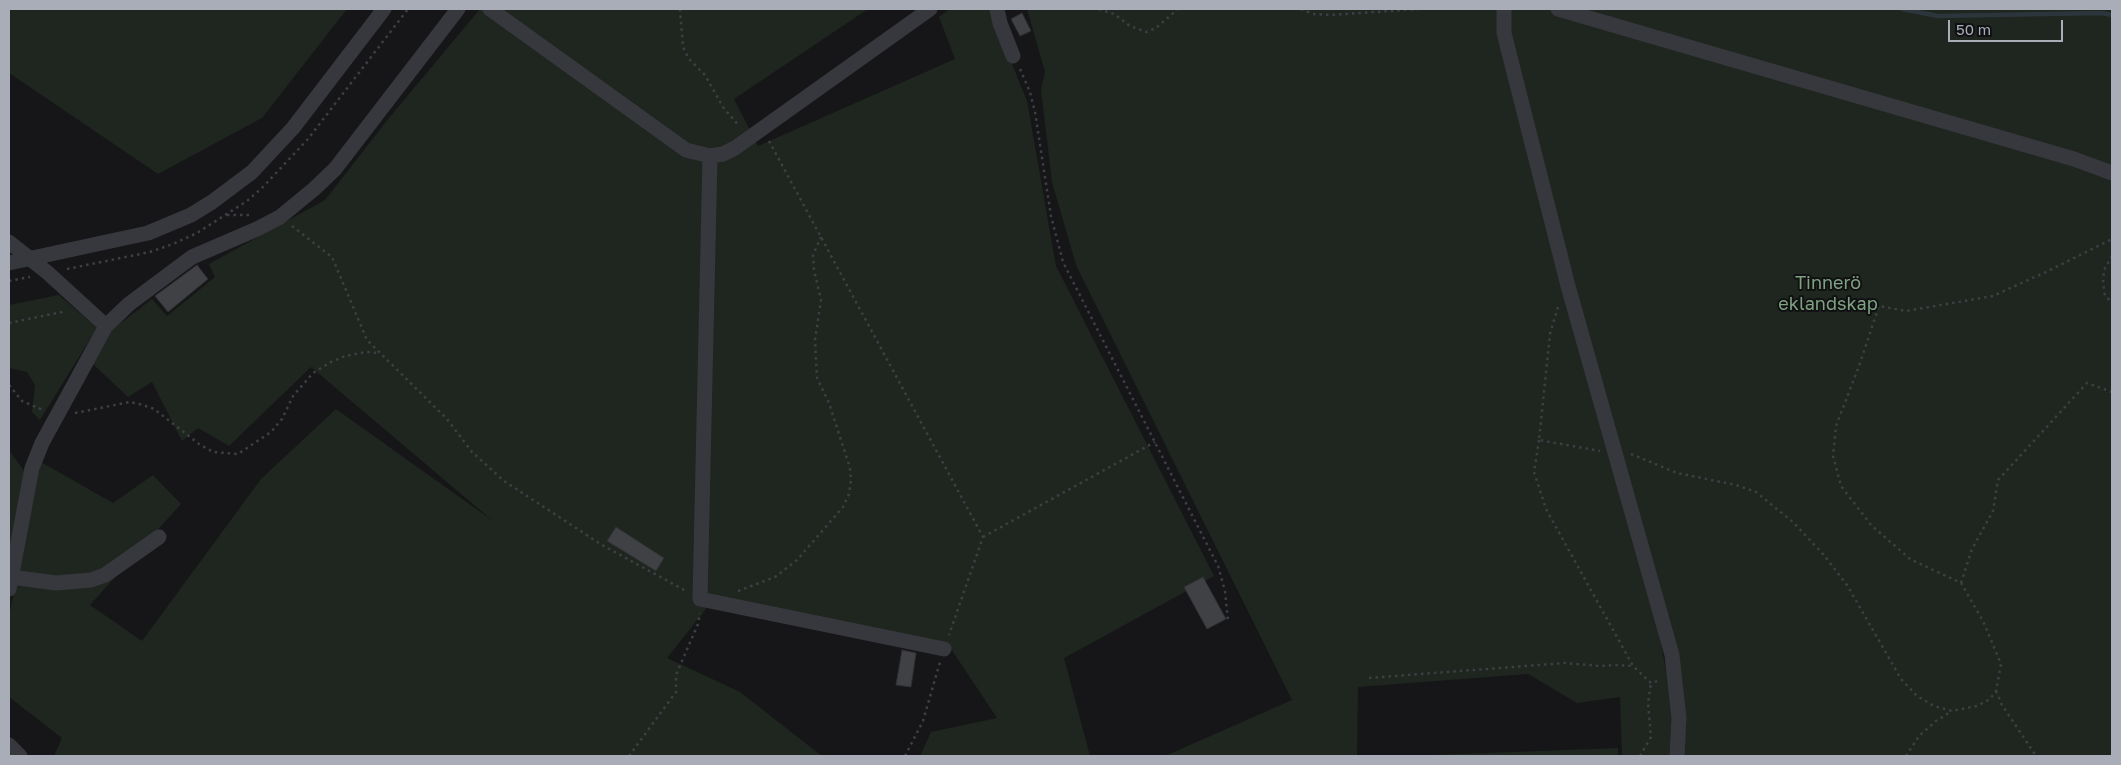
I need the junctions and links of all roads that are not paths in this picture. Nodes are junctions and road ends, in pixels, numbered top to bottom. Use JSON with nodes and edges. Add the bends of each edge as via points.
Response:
{"nodes":[{"id":1,"x":384,"y":9,"type":"edge"},
{"id":2,"x":458,"y":9,"type":"edge"},
{"id":3,"x":490,"y":9,"type":"edge"},
{"id":4,"x":930,"y":9,"type":"edge"},
{"id":5,"x":998,"y":9,"type":"edge"},
{"id":6,"x":1504,"y":9,"type":"edge"},
{"id":7,"x":1558,"y":9,"type":"edge"},
{"id":8,"x":1013,"y":56,"type":"road end"},
{"id":9,"x":710,"y":156,"type":"junction"},
{"id":10,"x":2112,"y":174,"type":"edge"},
{"id":11,"x":9,"y":242,"type":"edge"},
{"id":12,"x":29,"y":259,"type":"junction"},
{"id":13,"x":9,"y":263,"type":"edge"},
{"id":14,"x":106,"y":326,"type":"junction"},
{"id":15,"x":159,"y":537,"type":"dead end"},
{"id":16,"x":10,"y":583,"type":"edge"},
{"id":17,"x":944,"y":649,"type":"road end"},
{"id":18,"x":9,"y":745,"type":"edge"},
{"id":19,"x":20,"y":756,"type":"edge"},
{"id":20,"x":1677,"y":756,"type":"edge"}],
"edges":[{"from":1,"to":12,"type":"street","via":[[293,128],[271,154],[234,187],[191,215],[148,233]]},
{"from":2,"to":14,"type":"street","via":[[335,169],[314,189],[280,217],[257,230],[192,257],[143,293]]},
{"from":3,"to":9,"type":"street","via":[[686,150]]},
{"from":4,"to":9,"type":"street","via":[[757,133],[723,154]]},
{"from":5,"to":8,"type":"street"},
{"from":6,"to":20,"type":"street","via":[[1504,33],[1568,286],[1672,655],[1679,718]]},
{"from":7,"to":10,"type":"street","via":[[2074,159]]},
{"from":9,"to":17,"type":"street","via":[[700,599]]},
{"from":11,"to":12,"type":"street"},
{"from":12,"to":13,"type":"street"},
{"from":12,"to":14,"type":"street"},
{"from":14,"to":16,"type":"street","via":[[32,468]]},
{"from":15,"to":16,"type":"street","via":[[105,575],[91,580]]},
{"from":18,"to":19,"type":"street"}]}
